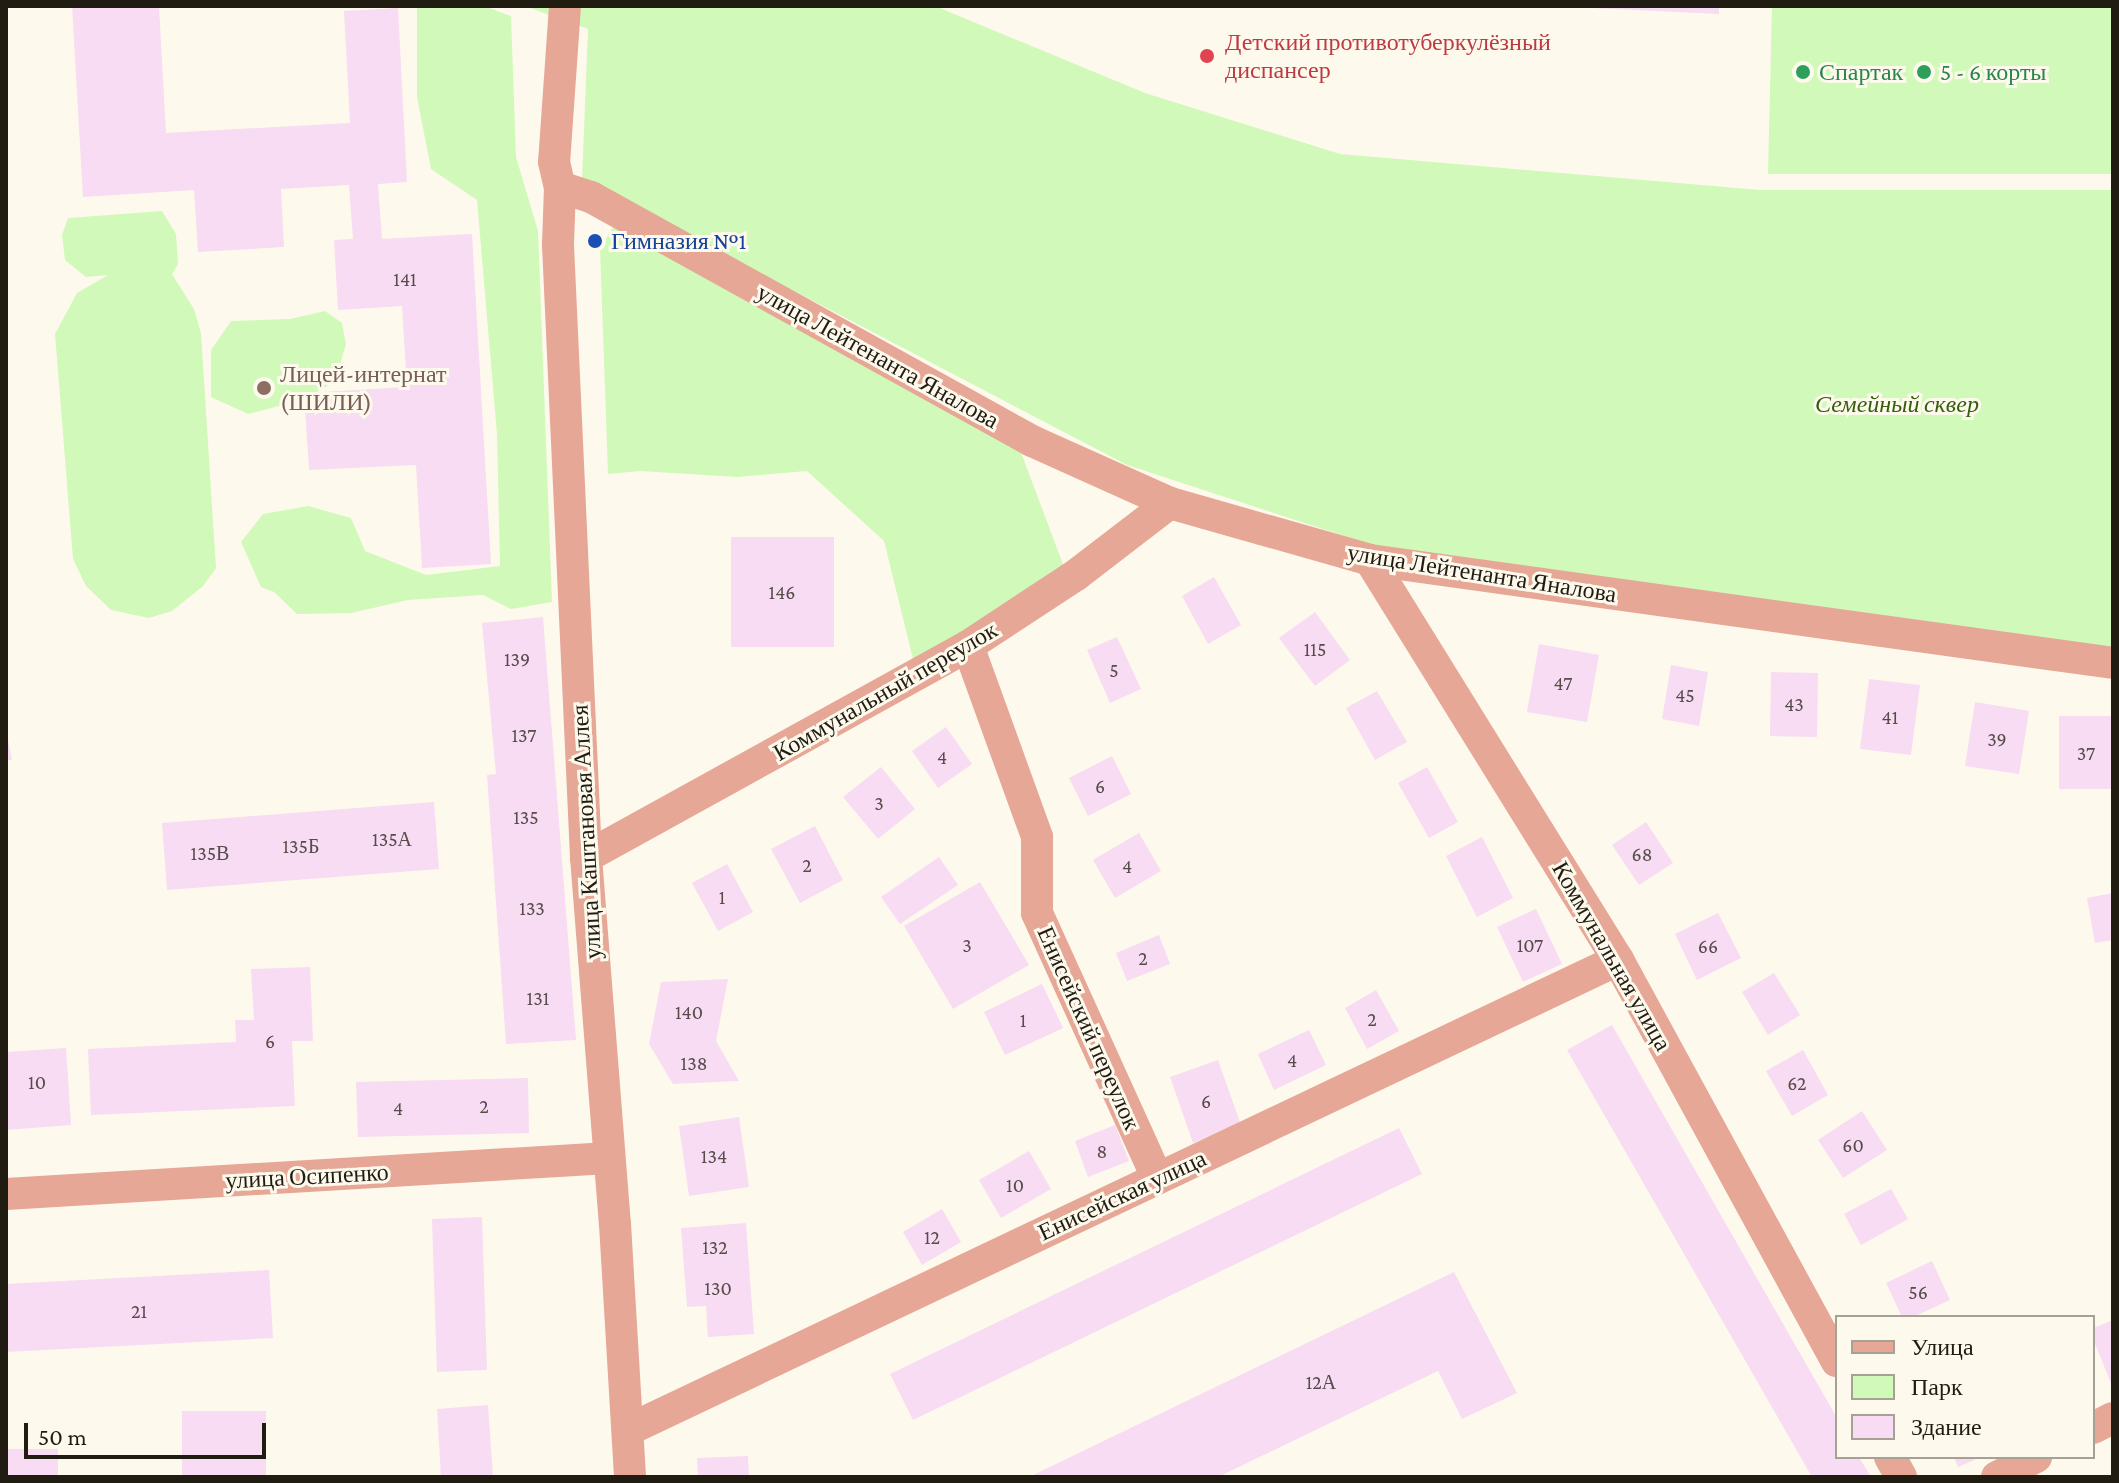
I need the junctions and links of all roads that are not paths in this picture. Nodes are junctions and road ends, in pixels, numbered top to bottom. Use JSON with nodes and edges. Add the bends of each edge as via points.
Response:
{"nodes":[{"id":1,"x":565,"y":6,"type":"edge"},
{"id":2,"x":558,"y":180,"type":"junction"},
{"id":3,"x":1170,"y":503,"type":"junction"},
{"id":4,"x":1370,"y":560,"type":"junction"},
{"id":5,"x":968,"y":646,"type":"junction"},
{"id":6,"x":2113,"y":663,"type":"edge"},
{"id":7,"x":586,"y":857,"type":"junction"},
{"id":8,"x":1618,"y":960,"type":"junction"},
{"id":9,"x":609,"y":1158,"type":"junction"},
{"id":10,"x":1157,"y":1178,"type":"junction"},
{"id":11,"x":6,"y":1194,"type":"edge"},
{"id":12,"x":1835,"y":1357,"type":"edge"},
{"id":13,"x":2113,"y":1418,"type":"edge"},
{"id":14,"x":2095,"y":1427,"type":"edge"},
{"id":15,"x":628,"y":1430,"type":"junction"},
{"id":16,"x":1891,"y":1459,"type":"edge"},
{"id":17,"x":2032,"y":1459,"type":"edge"},
{"id":18,"x":630,"y":1477,"type":"edge"},
{"id":19,"x":1901,"y":1477,"type":"edge"},
{"id":20,"x":1997,"y":1477,"type":"edge"}],
"edges":[{"from":1,"to":2,"type":"street","name":"улица Каштановая Аллея","via":[[554,162]]},
{"from":2,"to":3,"type":"street","name":"улица Лейтенанта Яналова","via":[[1032,441]]},
{"from":2,"to":7,"type":"street","name":"улица Каштановая Аллея"},
{"from":3,"to":4,"type":"street","name":"улица Лейтенанта Яналова"},
{"from":3,"to":5,"type":"street","name":"Коммунальный переулок","via":[[1076,575]]},
{"from":4,"to":6,"type":"street","name":"улица Лейтенанта Яналова"},
{"from":4,"to":8,"type":"street","name":"Коммунальная улица"},
{"from":5,"to":7,"type":"street","name":"Коммунальный переулок"},
{"from":5,"to":10,"type":"street","name":"Енисейский переулок","via":[[1037,837],[1037,913]]},
{"from":7,"to":9,"type":"street","name":"улица Каштановая Аллея"},
{"from":8,"to":10,"type":"street","name":"Енисейская улица"},
{"from":8,"to":12,"type":"street","name":"Коммунальная улица"},
{"from":9,"to":11,"type":"street","name":"улица Осипенко"},
{"from":9,"to":15,"type":"street","name":"улица Каштановая Аллея"},
{"from":10,"to":15,"type":"street","name":"Енисейская улица"},
{"from":13,"to":14,"type":"street"},
{"from":15,"to":18,"type":"street","name":"улица Каштановая Аллея"},
{"from":16,"to":19,"type":"street"},
{"from":17,"to":20,"type":"street"}]}
